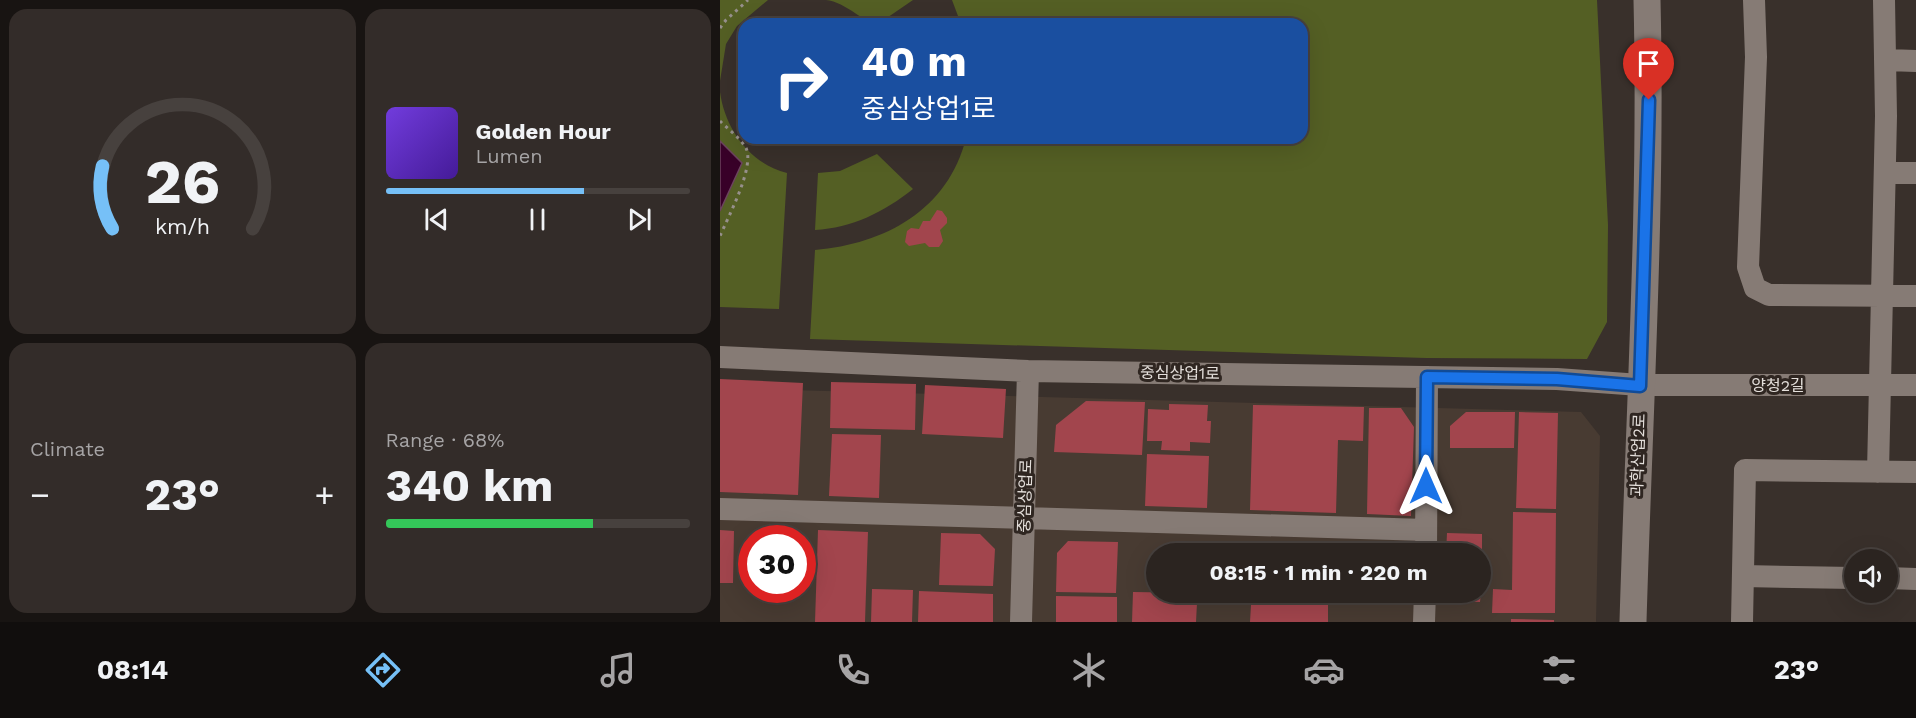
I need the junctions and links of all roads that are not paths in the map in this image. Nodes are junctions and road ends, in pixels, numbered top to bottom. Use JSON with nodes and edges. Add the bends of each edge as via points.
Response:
{"nodes":[{"id":1,"x":1647,"y":0,"type":"edge"},
{"id":2,"x":1754,"y":0,"type":"edge"},
{"id":3,"x":1884,"y":0,"type":"edge"},
{"id":4,"x":1887,"y":60,"type":"junction"},
{"id":5,"x":1916,"y":61,"type":"edge"},
{"id":6,"x":1885,"y":173,"type":"junction"},
{"id":7,"x":1916,"y":173,"type":"edge"},
{"id":8,"x":1882,"y":296,"type":"junction"},
{"id":9,"x":1916,"y":296,"type":"edge"},
{"id":10,"x":720,"y":357,"type":"edge"},
{"id":11,"x":1028,"y":371,"type":"junction"},
{"id":12,"x":1427,"y":377,"type":"junction"},
{"id":13,"x":1880,"y":385,"type":"junction"},
{"id":14,"x":1916,"y":385,"type":"edge"},
{"id":15,"x":1640,"y":386,"type":"junction"},
{"id":16,"x":1878,"y":472,"type":"junction"},
{"id":17,"x":1916,"y":472,"type":"edge"},
{"id":18,"x":720,"y":509,"type":"edge"},
{"id":19,"x":1024,"y":518,"type":"junction"},
{"id":20,"x":1426,"y":530,"type":"junction"},
{"id":21,"x":1426,"y":543,"type":"edge"},
{"id":22,"x":1743,"y":576,"type":"junction"},
{"id":23,"x":1844,"y":578,"type":"edge"},
{"id":24,"x":1898,"y":578,"type":"edge"},
{"id":25,"x":1916,"y":579,"type":"edge"},
{"id":26,"x":1425,"y":603,"type":"edge"},
{"id":27,"x":1021,"y":622,"type":"edge"},
{"id":28,"x":1424,"y":622,"type":"edge"},
{"id":29,"x":1633,"y":622,"type":"edge"},
{"id":30,"x":1742,"y":622,"type":"edge"}],
"edges":[{"from":1,"to":15,"type":"street","name":"과학산업2로","via":[[1649,100]]},
{"from":2,"to":8,"type":"street","via":[[1756,57],[1748,267],[1751,279],[1755,288],[1770,295]]},
{"from":3,"to":4,"type":"street"},
{"from":4,"to":5,"type":"street"},
{"from":4,"to":6,"type":"street"},
{"from":6,"to":7,"type":"street"},
{"from":6,"to":8,"type":"street"},
{"from":8,"to":9,"type":"street"},
{"from":8,"to":13,"type":"street"},
{"from":10,"to":11,"type":"street","name":"중심상업1로"},
{"from":11,"to":12,"type":"street","name":"중심상업1로"},
{"from":11,"to":19,"type":"street","name":"중심상업로"},
{"from":12,"to":15,"type":"street","name":"중심상업1로","via":[[1557,379]]},
{"from":12,"to":20,"type":"street"},
{"from":13,"to":14,"type":"street","name":"양청2길"},
{"from":13,"to":15,"type":"street","name":"양청2길"},
{"from":13,"to":16,"type":"street"},
{"from":15,"to":29,"type":"street","name":"과학산업2로"},
{"from":16,"to":17,"type":"street"},
{"from":16,"to":22,"type":"street","via":[[1745,470]]},
{"from":18,"to":19,"type":"street"},
{"from":19,"to":20,"type":"street"},
{"from":19,"to":27,"type":"street","name":"중심상업로"},
{"from":20,"to":21,"type":"street"},
{"from":22,"to":23,"type":"street"},
{"from":22,"to":30,"type":"street"},
{"from":24,"to":25,"type":"street"},
{"from":26,"to":28,"type":"street"}]}
